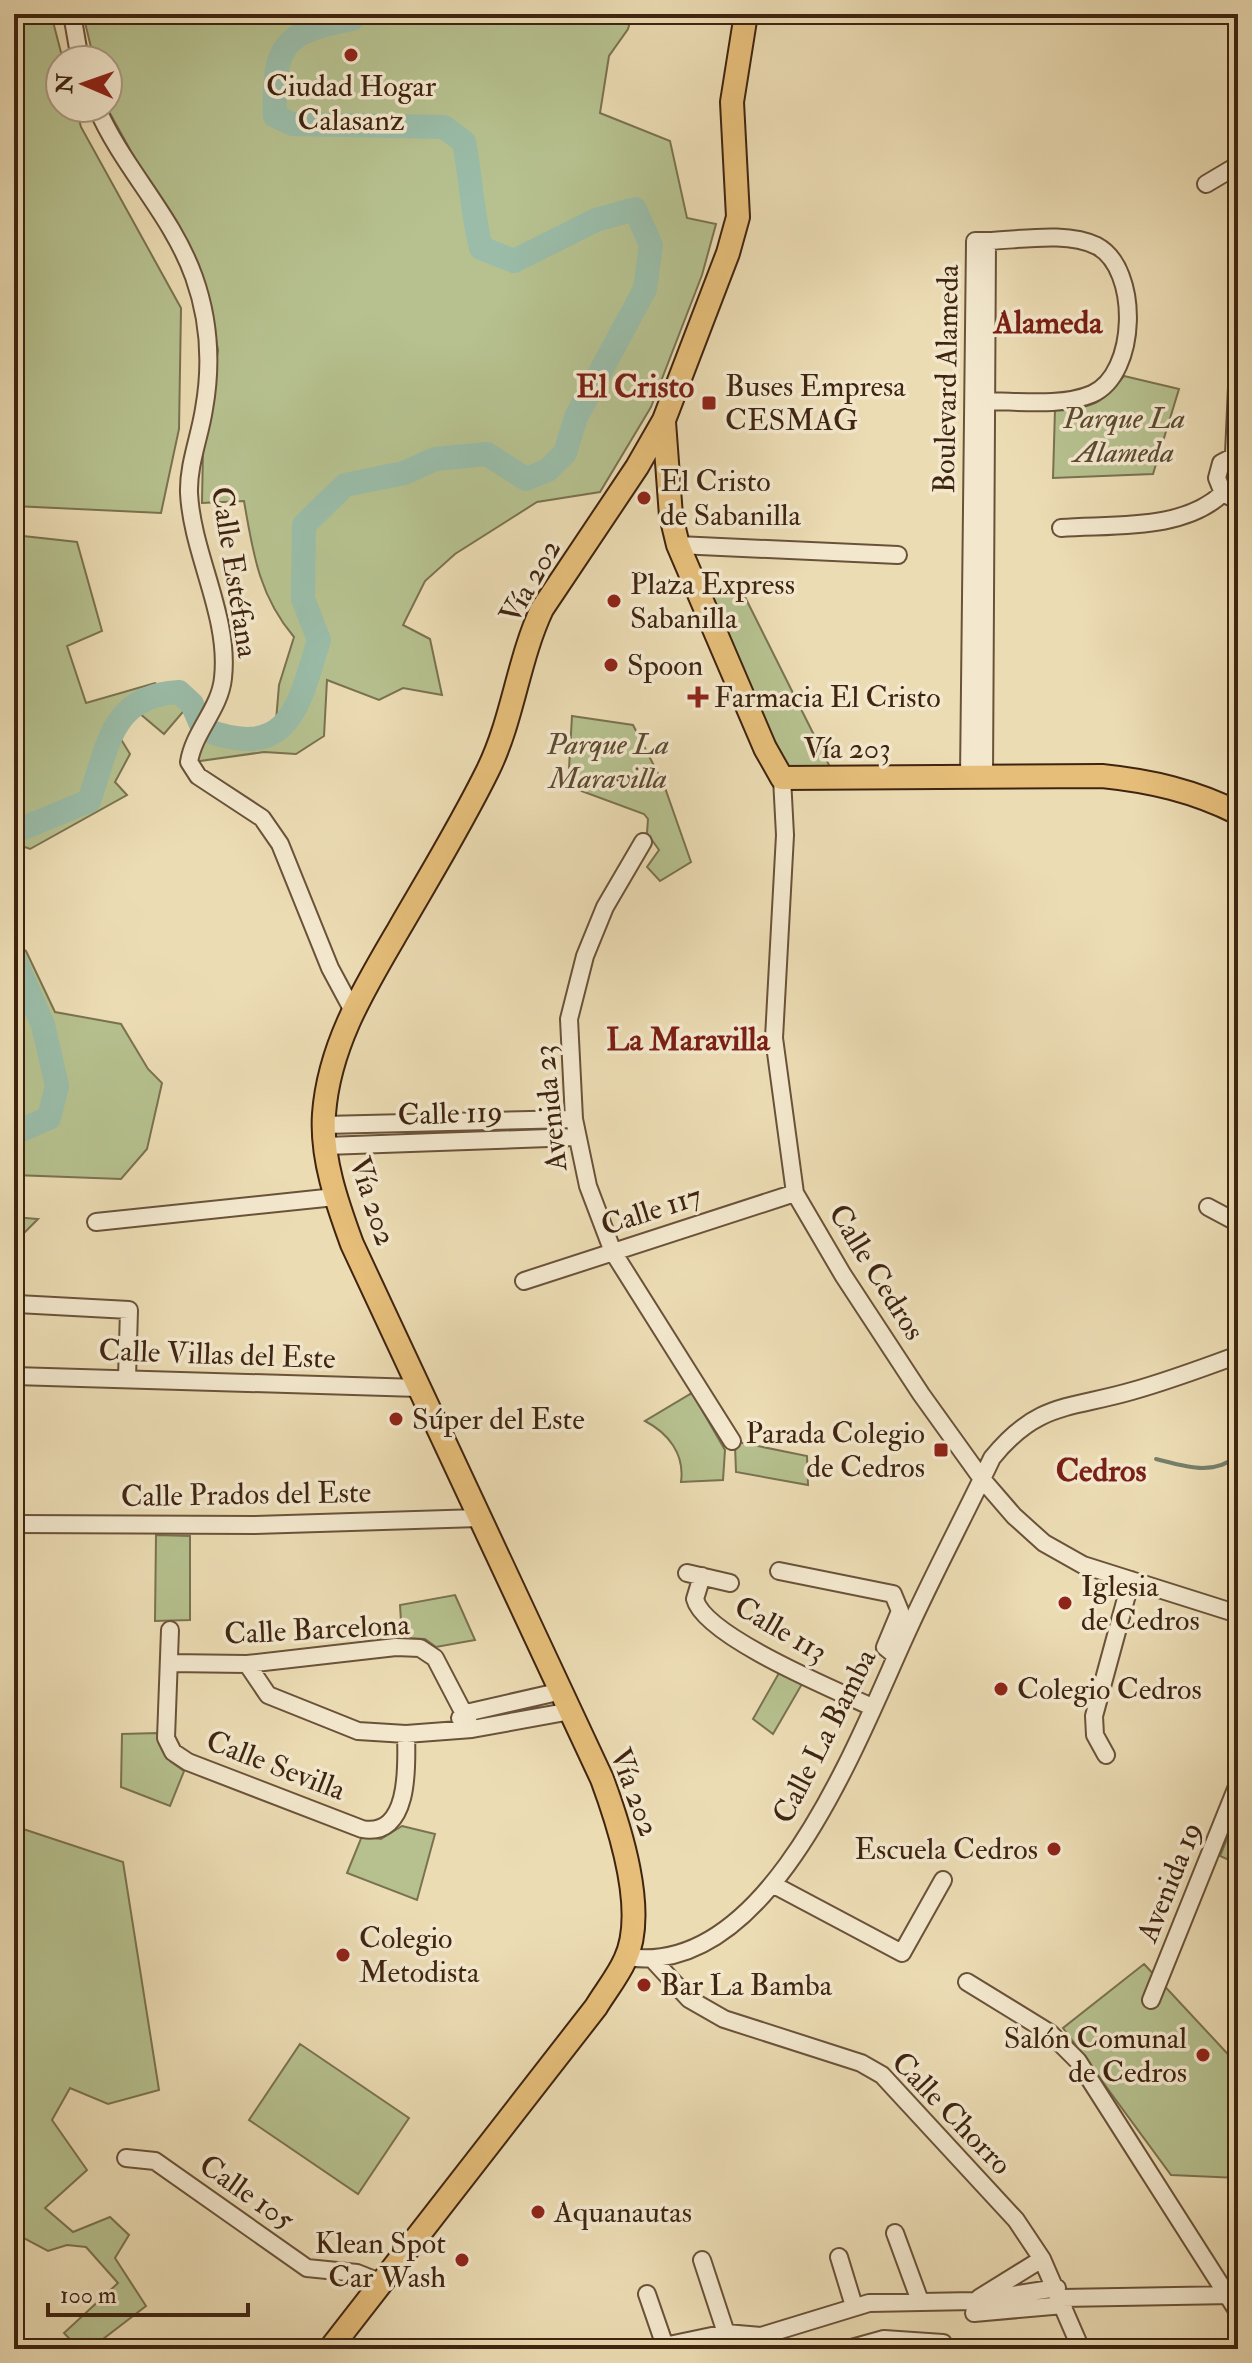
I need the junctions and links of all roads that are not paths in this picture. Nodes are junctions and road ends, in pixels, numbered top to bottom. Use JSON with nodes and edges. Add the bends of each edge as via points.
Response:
{"nodes":[{"id":1,"x":72,"y":14,"type":"edge"},
{"id":2,"x":746,"y":14,"type":"edge"},
{"id":3,"x":77,"y":44,"type":"edge"},
{"id":4,"x":106,"y":124,"type":"edge"},
{"id":5,"x":1238,"y":165,"type":"edge"},
{"id":6,"x":1206,"y":184,"type":"dead end"},
{"id":7,"x":1238,"y":365,"type":"edge"},
{"id":8,"x":980,"y":401,"type":"junction"},
{"id":9,"x":664,"y":420,"type":"junction"},
{"id":10,"x":1236,"y":454,"type":"edge"},
{"id":11,"x":630,"y":478,"type":"junction"},
{"id":12,"x":667,"y":485,"type":"junction"},
{"id":13,"x":1230,"y":497,"type":"edge"},
{"id":14,"x":1061,"y":528,"type":"dead end"},
{"id":15,"x":678,"y":545,"type":"junction"},
{"id":16,"x":898,"y":555,"type":"dead end"},
{"id":17,"x":976,"y":777,"type":"junction"},
{"id":18,"x":782,"y":778,"type":"junction"},
{"id":19,"x":1238,"y":813,"type":"edge"},
{"id":20,"x":643,"y":842,"type":"dead end"},
{"id":21,"x":352,"y":1009,"type":"junction"},
{"id":22,"x":574,"y":1119,"type":"junction"},
{"id":23,"x":325,"y":1136,"type":"junction"},
{"id":24,"x":576,"y":1137,"type":"junction"},
{"id":25,"x":795,"y":1193,"type":"junction"},
{"id":26,"x":335,"y":1197,"type":"junction"},
{"id":27,"x":1208,"y":1207,"type":"dead end"},
{"id":28,"x":96,"y":1222,"type":"dead end"},
{"id":29,"x":1238,"y":1223,"type":"edge"},
{"id":30,"x":613,"y":1252,"type":"junction"},
{"id":31,"x":524,"y":1281,"type":"dead end"},
{"id":32,"x":17,"y":1304,"type":"dead end"},
{"id":33,"x":1238,"y":1355,"type":"edge"},
{"id":34,"x":14,"y":1376,"type":"edge"},
{"id":35,"x":127,"y":1378,"type":"junction"},
{"id":36,"x":419,"y":1388,"type":"junction"},
{"id":37,"x":732,"y":1441,"type":"dead end"},
{"id":38,"x":982,"y":1479,"type":"junction"},
{"id":39,"x":479,"y":1518,"type":"junction"},
{"id":40,"x":14,"y":1524,"type":"edge"},
{"id":41,"x":779,"y":1571,"type":"dead end"},
{"id":42,"x":1131,"y":1580,"type":"junction"},
{"id":43,"x":730,"y":1583,"type":"dead end"},
{"id":44,"x":1238,"y":1614,"type":"edge"},
{"id":45,"x":170,"y":1630,"type":"dead end"},
{"id":46,"x":896,"y":1656,"type":"junction"},
{"id":47,"x":169,"y":1663,"type":"junction"},
{"id":48,"x":247,"y":1664,"type":"junction"},
{"id":49,"x":567,"y":1701,"type":"junction"},
{"id":50,"x":872,"y":1707,"type":"junction"},
{"id":51,"x":469,"y":1721,"type":"junction"},
{"id":52,"x":406,"y":1734,"type":"junction"},
{"id":53,"x":1106,"y":1755,"type":"dead end"},
{"id":54,"x":1238,"y":1784,"type":"edge"},
{"id":55,"x":943,"y":1880,"type":"dead end"},
{"id":56,"x":774,"y":1885,"type":"junction"},
{"id":57,"x":627,"y":1957,"type":"junction"},
{"id":58,"x":654,"y":1961,"type":"junction"},
{"id":59,"x":967,"y":1982,"type":"dead end"},
{"id":60,"x":1151,"y":2000,"type":"dead end"},
{"id":61,"x":126,"y":2158,"type":"dead end"},
{"id":62,"x":895,"y":2233,"type":"dead end"},
{"id":63,"x":839,"y":2257,"type":"dead end"},
{"id":64,"x":1042,"y":2259,"type":"junction"},
{"id":65,"x":702,"y":2260,"type":"dead end"},
{"id":66,"x":382,"y":2283,"type":"junction"},
{"id":67,"x":647,"y":2294,"type":"dead end"},
{"id":68,"x":1232,"y":2295,"type":"edge"},
{"id":69,"x":1061,"y":2297,"type":"junction"},
{"id":70,"x":920,"y":2301,"type":"junction"},
{"id":71,"x":854,"y":2306,"type":"junction"},
{"id":72,"x":974,"y":2307,"type":"junction"},
{"id":73,"x":1238,"y":2312,"type":"edge"},
{"id":74,"x":726,"y":2333,"type":"junction"},
{"id":75,"x":770,"y":2342,"type":"edge"},
{"id":76,"x":705,"y":2343,"type":"edge"},
{"id":77,"x":946,"y":2346,"type":"edge"},
{"id":78,"x":658,"y":2347,"type":"edge"},
{"id":79,"x":330,"y":2349,"type":"edge"},
{"id":80,"x":848,"y":2349,"type":"edge"},
{"id":81,"x":1081,"y":2349,"type":"edge"}],
"edges":[{"from":1,"to":3,"type":"street"},
{"from":2,"to":9,"type":"main road","name":"Vía 202","via":[[732,102],[738,217]]},
{"from":4,"to":21,"type":"street","name":"Calle Estéfana","via":[[176,235],[205,314],[208,376],[189,490],[224,662],[216,707],[189,762],[198,776],[262,818],[280,844]]},
{"from":5,"to":6,"type":"street"},
{"from":7,"to":10,"type":"street"},
{"from":8,"to":8,"type":"street","name":"Boulevard Alameda","via":[[1070,400],[1095,393],[1112,377],[1124,355],[1125,284],[1116,263],[1100,248],[1071,239],[987,241]]},
{"from":8,"to":17,"type":"street","name":"Boulevard Alameda"},
{"from":9,"to":11,"type":"main road","name":"Vía 202"},
{"from":9,"to":12,"type":"main road","name":"Vía 203"},
{"from":10,"to":13,"type":"street","via":[[1218,470],[1217,478]]},
{"from":11,"to":12,"type":"main road","via":[[657,479]]},
{"from":11,"to":21,"type":"main road","name":"Vía 202","via":[[542,609],[491,763]]},
{"from":12,"to":15,"type":"main road","name":"Vía 203"},
{"from":13,"to":14,"type":"street","via":[[1184,518]]},
{"from":15,"to":16,"type":"street"},
{"from":15,"to":18,"type":"main road","name":"Vía 203"},
{"from":17,"to":18,"type":"main road","name":"Vía 203"},
{"from":17,"to":19,"type":"main road","name":"Vía 203","via":[[1143,780]]},
{"from":18,"to":25,"type":"street","name":"Calle Cedros","via":[[785,835],[774,1038]]},
{"from":20,"to":22,"type":"street","name":"Avenida 23","via":[[605,907],[585,956],[569,1019]]},
{"from":21,"to":23,"type":"main road","name":"Vía 202","via":[[330,1070]]},
{"from":22,"to":23,"type":"street","name":"Calle 119"},
{"from":22,"to":24,"type":"street","name":"Avenida 23"},
{"from":23,"to":24,"type":"street","name":"Calle 119"},
{"from":23,"to":26,"type":"main road","name":"Vía 202"},
{"from":24,"to":30,"type":"street","name":"Avenida 23"},
{"from":25,"to":30,"type":"street","name":"Calle 117"},
{"from":25,"to":38,"type":"street","name":"Calle Cedros","via":[[892,1351]]},
{"from":26,"to":28,"type":"street"},
{"from":26,"to":36,"type":"main road","name":"Vía 202"},
{"from":27,"to":29,"type":"street"},
{"from":30,"to":31,"type":"street","name":"Calle 117"},
{"from":30,"to":37,"type":"street","name":"Avenida 23"},
{"from":32,"to":35,"type":"street","via":[[129,1310]]},
{"from":33,"to":38,"type":"street","name":"Calle La Bamba","via":[[1167,1382],[1038,1416],[1005,1441]]},
{"from":34,"to":35,"type":"street","name":"Calle Villas del Este"},
{"from":35,"to":36,"type":"street","name":"Calle Villas del Este"},
{"from":36,"to":39,"type":"main road","name":"Vía 202"},
{"from":38,"to":42,"type":"street","name":"Calle Cedros","via":[[1044,1543],[1083,1565]]},
{"from":38,"to":46,"type":"street","name":"Calle La Bamba"},
{"from":39,"to":40,"type":"street","name":"Calle Prados del Este","via":[[255,1525]]},
{"from":39,"to":49,"type":"main road","name":"Vía 202"},
{"from":41,"to":46,"type":"street","via":[[893,1594],[899,1618],[885,1643]]},
{"from":42,"to":44,"type":"street","name":"Calle Cedros"},
{"from":42,"to":53,"type":"street","via":[[1094,1716],[1095,1735]]},
{"from":43,"to":50,"type":"street","name":"Calle 113","via":[[694,1575],[695,1599],[704,1617],[789,1670]]},
{"from":45,"to":47,"type":"street","name":"Calle Sevilla"},
{"from":46,"to":50,"type":"street","name":"Calle La Bamba"},
{"from":47,"to":48,"type":"street","name":"Calle Barcelona"},
{"from":47,"to":52,"type":"street","name":"Calle Sevilla","via":[[165,1727],[173,1752],[362,1829],[386,1828],[394,1819],[404,1786]]},
{"from":48,"to":51,"type":"street","name":"Calle Barcelona","via":[[420,1648],[435,1658]]},
{"from":48,"to":52,"type":"street","via":[[262,1690],[276,1699],[358,1731]]},
{"from":49,"to":51,"type":"street"},
{"from":49,"to":57,"type":"main road","name":"Vía 202","via":[[621,1830],[632,1892]]},
{"from":50,"to":56,"type":"street","name":"Calle La Bamba","via":[[799,1848]]},
{"from":51,"to":52,"type":"street"},
{"from":54,"to":60,"type":"street","name":"Avenida 19"},
{"from":55,"to":56,"type":"street","via":[[902,1953]]},
{"from":56,"to":58,"type":"street","name":"Calle La Bamba","via":[[718,1937],[687,1954]]},
{"from":57,"to":58,"type":"street"},
{"from":57,"to":66,"type":"main road","name":"Vía 202","via":[[596,2007]]},
{"from":58,"to":64,"type":"street","name":"Calle Chorro","via":[[689,1999],[724,2019],[861,2063],[882,2075],[1016,2220]]},
{"from":59,"to":68,"type":"street","via":[[1050,2033],[1078,2061]]},
{"from":61,"to":66,"type":"street","name":"Calle 105","via":[[155,2161],[307,2268],[357,2273]]},
{"from":62,"to":70,"type":"street"},
{"from":63,"to":71,"type":"street"},
{"from":64,"to":69,"type":"street","name":"Calle Chorro"},
{"from":64,"to":72,"type":"street"},
{"from":65,"to":74,"type":"street"},
{"from":66,"to":79,"type":"main road","name":"Vía 202"},
{"from":67,"to":78,"type":"street"},
{"from":68,"to":69,"type":"street"},
{"from":68,"to":73,"type":"street"},
{"from":69,"to":72,"type":"street"},
{"from":69,"to":81,"type":"street","name":"Calle Chorro"},
{"from":70,"to":71,"type":"street"},
{"from":70,"to":72,"type":"street"},
{"from":71,"to":75,"type":"street"},
{"from":74,"to":75,"type":"street"},
{"from":74,"to":76,"type":"street"},
{"from":76,"to":78,"type":"street"},
{"from":77,"to":80,"type":"street","via":[[884,2339]]}]}
